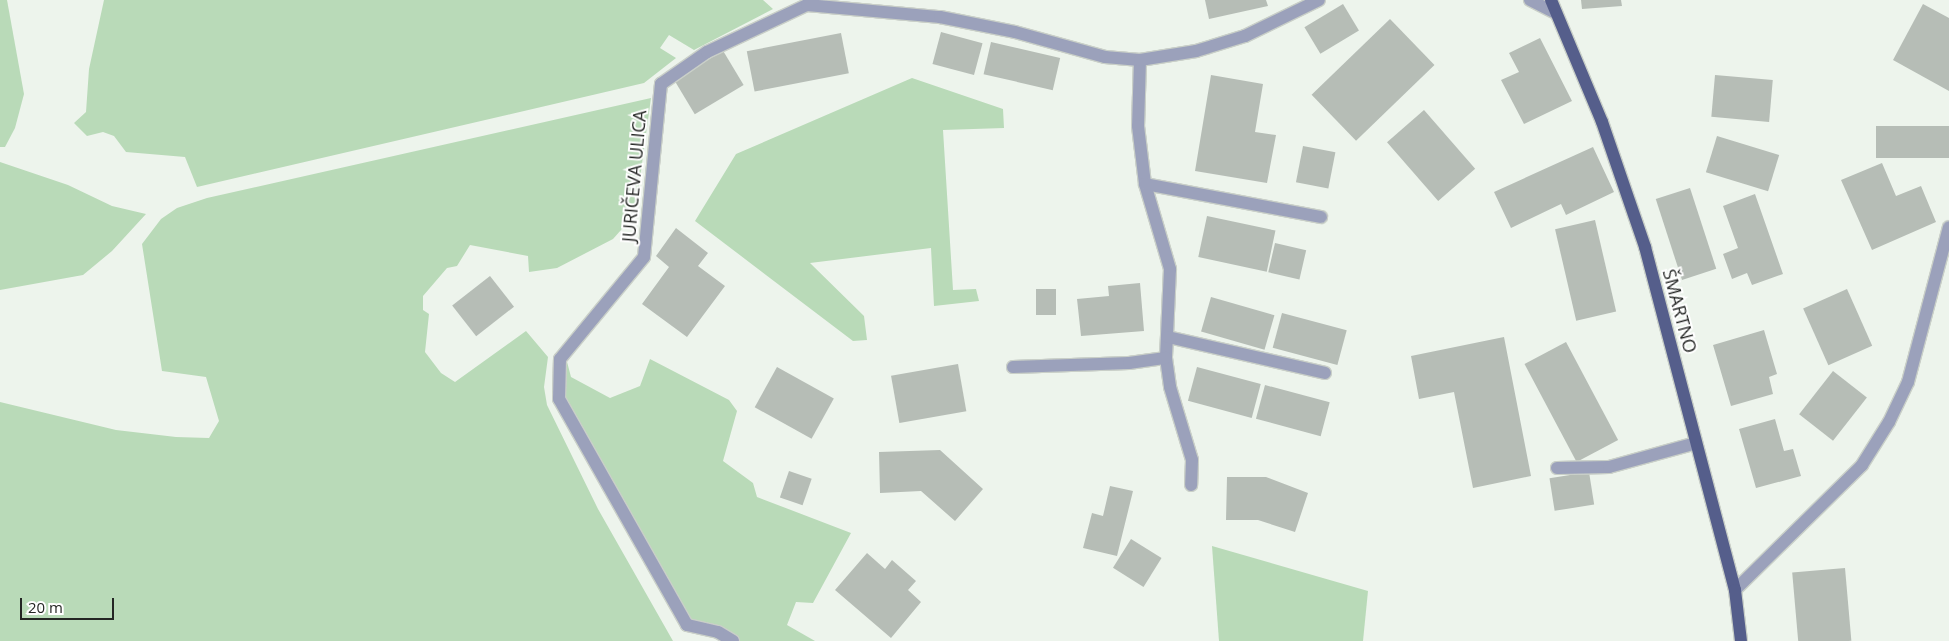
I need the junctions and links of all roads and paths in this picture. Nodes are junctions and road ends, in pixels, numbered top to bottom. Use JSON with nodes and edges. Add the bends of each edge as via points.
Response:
{"nodes":[{"id":1,"x":792,"y":0,"type":"edge"},
{"id":2,"x":1319,"y":0,"type":"edge"},
{"id":3,"x":1530,"y":0,"type":"edge"},
{"id":4,"x":807,"y":5,"type":"junction"},
{"id":5,"x":1552,"y":6,"type":"edge"},
{"id":6,"x":1140,"y":60,"type":"junction"},
{"id":7,"x":1145,"y":184,"type":"junction"},
{"id":8,"x":1321,"y":217,"type":"dead end"},
{"id":9,"x":1949,"y":227,"type":"edge"},
{"id":10,"x":1168,"y":337,"type":"junction"},
{"id":11,"x":1166,"y":358,"type":"junction"},
{"id":12,"x":1013,"y":367,"type":"dead end"},
{"id":13,"x":1325,"y":373,"type":"dead end"},
{"id":14,"x":1696,"y":443,"type":"junction"},
{"id":15,"x":1557,"y":468,"type":"dead end"},
{"id":16,"x":1191,"y":485,"type":"dead end"},
{"id":17,"x":1735,"y":590,"type":"junction"},
{"id":18,"x":733,"y":641,"type":"edge"},
{"id":19,"x":1740,"y":641,"type":"edge"}],
"edges":[{"from":1,"to":4,"type":"street"},
{"from":2,"to":6,"type":"street","via":[[1245,36],[1196,51]]},
{"from":3,"to":5,"type":"street"},
{"from":4,"to":6,"type":"street","via":[[940,17],[1015,32],[1105,57]]},
{"from":4,"to":18,"type":"street","name":"JURIČEVA ULICA","via":[[707,52],[661,84],[644,257],[560,359],[559,399],[687,625],[718,632]]},
{"from":5,"to":14,"type":"main road","name":"ŠMARTNO","via":[[1602,122],[1645,247]]},
{"from":6,"to":7,"type":"street","via":[[1138,126]]},
{"from":7,"to":8,"type":"street"},
{"from":7,"to":10,"type":"street","via":[[1170,269]]},
{"from":9,"to":17,"type":"street","via":[[1908,382],[1889,422],[1862,465]]},
{"from":10,"to":11,"type":"street"},
{"from":10,"to":13,"type":"street"},
{"from":11,"to":12,"type":"street","via":[[1130,363]]},
{"from":11,"to":16,"type":"street","via":[[1170,387],[1192,460]]},
{"from":14,"to":15,"type":"street","via":[[1609,467]]},
{"from":14,"to":17,"type":"main road","name":"ŠMARTNO"},
{"from":17,"to":19,"type":"main road","name":"ŠMARTNO"}]}
